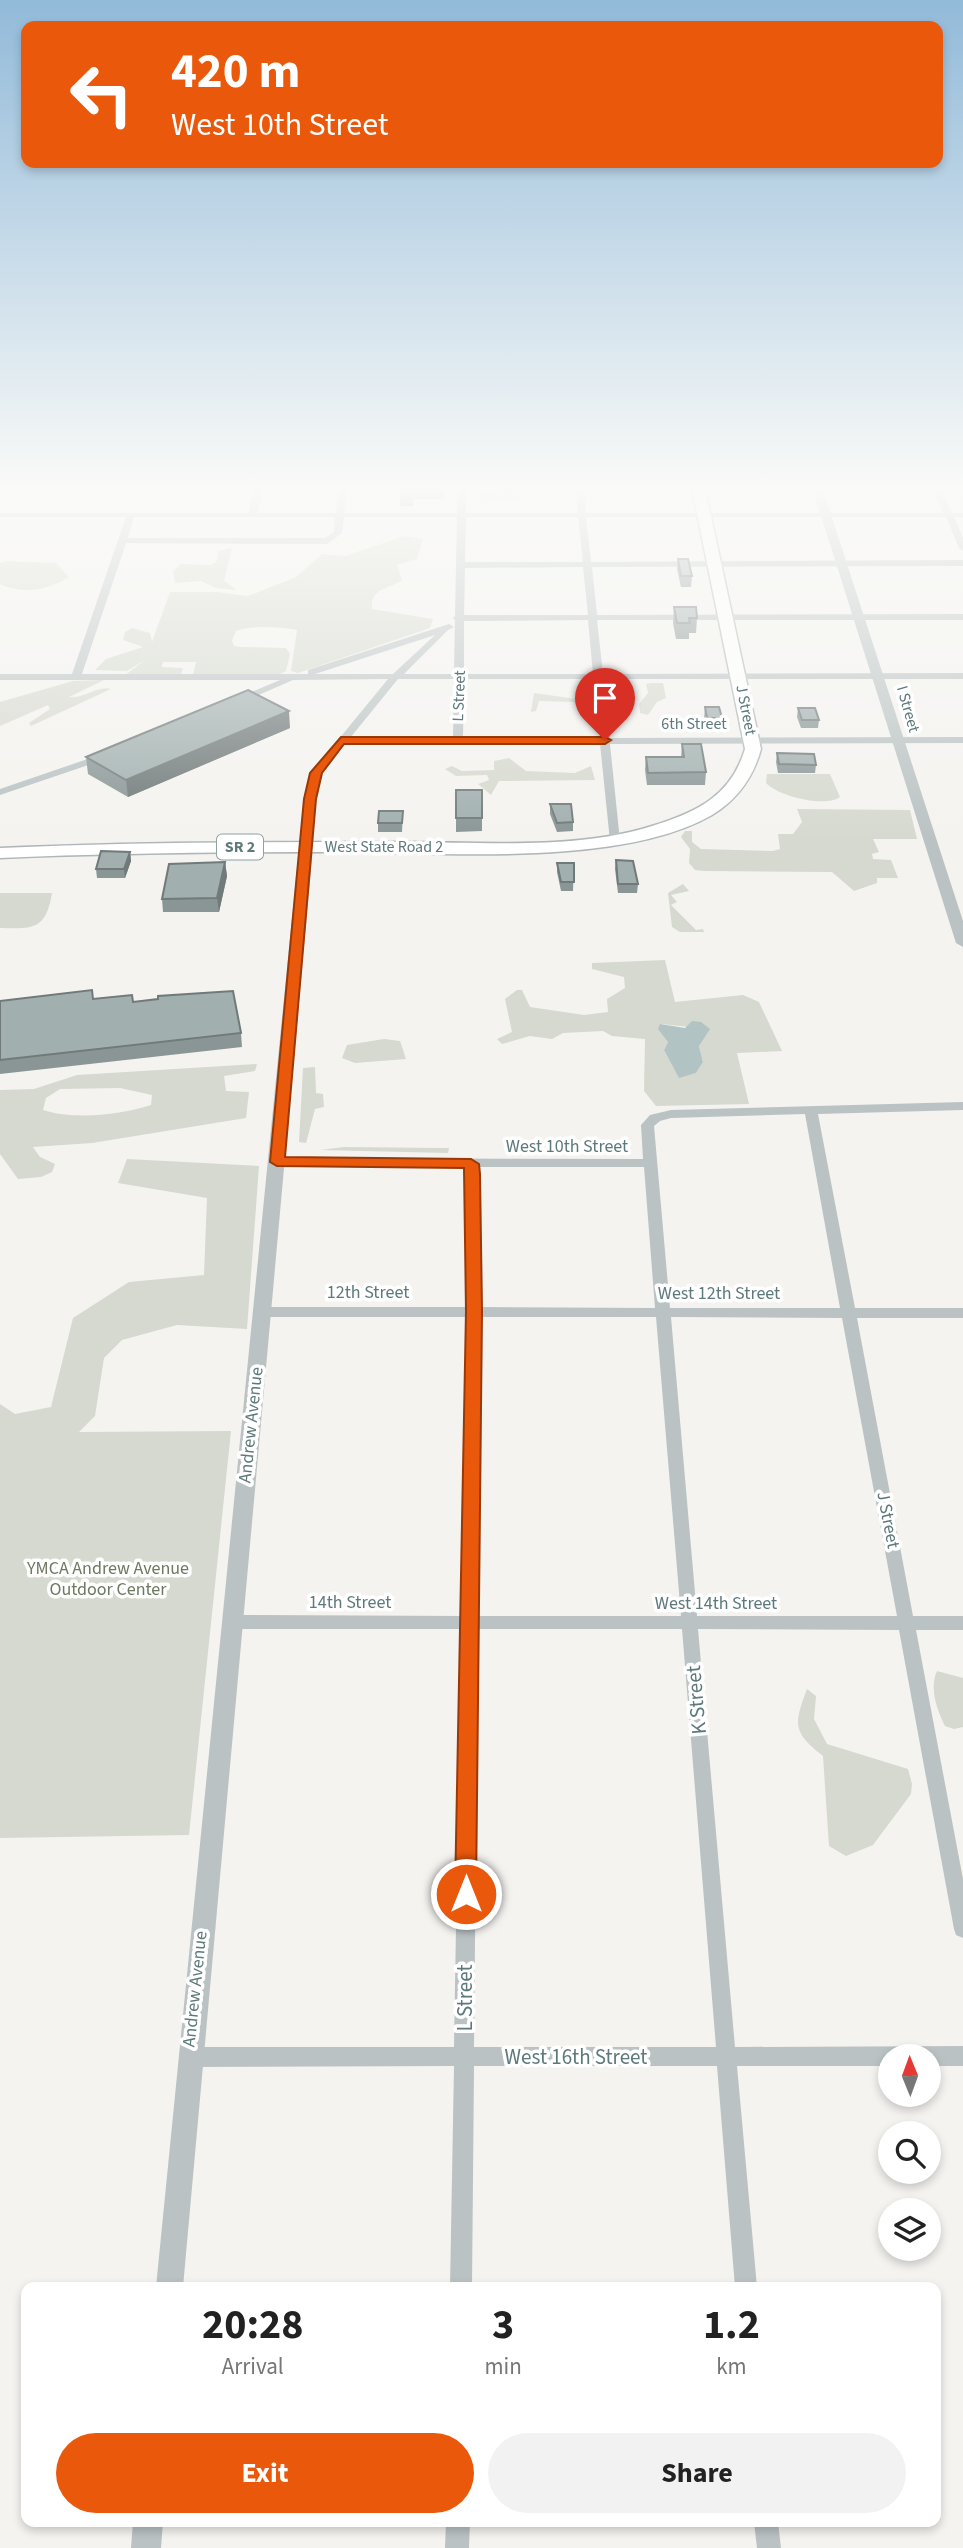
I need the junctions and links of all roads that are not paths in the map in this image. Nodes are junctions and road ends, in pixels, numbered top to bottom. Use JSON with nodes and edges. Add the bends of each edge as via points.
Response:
{"nodes":[{"id":1,"x":100,"y":603,"type":"edge"},
{"id":2,"x":459,"y":603,"type":"edge"},
{"id":3,"x":591,"y":603,"type":"edge"},
{"id":4,"x":723,"y":603,"type":"edge"},
{"id":5,"x":855,"y":603,"type":"edge"},
{"id":6,"x":593,"y":617,"type":"junction"},
{"id":7,"x":726,"y":617,"type":"junction"},
{"id":8,"x":860,"y":617,"type":"junction"},
{"id":9,"x":963,"y":617,"type":"edge"},
{"id":10,"x":458,"y":618,"type":"junction"},
{"id":11,"x":449,"y":627,"type":"junction"},
{"id":12,"x":880,"y":675,"type":"junction"},
{"id":13,"x":298,"y":676,"type":"junction"},
{"id":14,"x":396,"y":676,"type":"junction"},
{"id":15,"x":458,"y":676,"type":"junction"},
{"id":16,"x":599,"y":676,"type":"junction"},
{"id":17,"x":740,"y":676,"type":"junction"},
{"id":18,"x":963,"y":676,"type":"edge"},
{"id":19,"x":0,"y":677,"type":"edge"},
{"id":20,"x":76,"y":677,"type":"junction"},
{"id":21,"x":227,"y":705,"type":"edge"},
{"id":22,"x":605,"y":740,"type":"junction"},
{"id":23,"x":752,"y":740,"type":"junction"},
{"id":24,"x":899,"y":740,"type":"junction"},
{"id":25,"x":963,"y":740,"type":"edge"},
{"id":26,"x":341,"y":741,"type":"junction"},
{"id":27,"x":458,"y":741,"type":"junction"},
{"id":28,"x":117,"y":752,"type":"edge"},
{"id":29,"x":0,"y":792,"type":"edge"},
{"id":30,"x":681,"y":822,"type":"joint"},
{"id":31,"x":615,"y":841,"type":"junction"},
{"id":32,"x":306,"y":847,"type":"junction"},
{"id":33,"x":0,"y":853,"type":"edge"},
{"id":34,"x":963,"y":943,"type":"edge"},
{"id":35,"x":963,"y":1106,"type":"edge"},
{"id":36,"x":811,"y":1111,"type":"junction"},
{"id":37,"x":277,"y":1162,"type":"junction"},
{"id":38,"x":648,"y":1163,"type":"junction"},
{"id":39,"x":471,"y":1164,"type":"junction"},
{"id":40,"x":474,"y":1311,"type":"junction"},
{"id":41,"x":263,"y":1312,"type":"junction"},
{"id":42,"x":662,"y":1312,"type":"junction"},
{"id":43,"x":849,"y":1312,"type":"junction"},
{"id":44,"x":963,"y":1312,"type":"edge"},
{"id":45,"x":233,"y":1622,"type":"junction"},
{"id":46,"x":468,"y":1622,"type":"junction"},
{"id":47,"x":908,"y":1622,"type":"junction"},
{"id":48,"x":690,"y":1623,"type":"junction"},
{"id":49,"x":963,"y":1623,"type":"edge"},
{"id":50,"x":963,"y":1929,"type":"edge"},
{"id":51,"x":963,"y":2056,"type":"edge"},
{"id":52,"x":189,"y":2057,"type":"junction"},
{"id":53,"x":464,"y":2057,"type":"junction"},
{"id":54,"x":726,"y":2057,"type":"junction"},
{"id":55,"x":169,"y":2282,"type":"edge"},
{"id":56,"x":461,"y":2282,"type":"edge"},
{"id":57,"x":746,"y":2282,"type":"edge"},
{"id":58,"x":148,"y":2527,"type":"edge"},
{"id":59,"x":458,"y":2527,"type":"edge"},
{"id":60,"x":767,"y":2527,"type":"edge"},
{"id":61,"x":146,"y":2548,"type":"edge"},
{"id":62,"x":457,"y":2548,"type":"edge"},
{"id":63,"x":769,"y":2548,"type":"edge"}],
"edges":[{"from":1,"to":20,"type":"street"},
{"from":2,"to":10,"type":"street","name":"L Street"},
{"from":3,"to":6,"type":"street"},
{"from":4,"to":7,"type":"main road","name":"J Street","number":"SR 2"},
{"from":5,"to":8,"type":"street","name":"I Street"},
{"from":6,"to":7,"type":"street"},
{"from":6,"to":10,"type":"street"},
{"from":6,"to":16,"type":"street"},
{"from":7,"to":8,"type":"street"},
{"from":7,"to":17,"type":"main road","name":"J Street","number":"SR 2"},
{"from":8,"to":9,"type":"street"},
{"from":8,"to":12,"type":"street","name":"I Street"},
{"from":10,"to":11,"type":"street","name":"Andrew Avenue"},
{"from":10,"to":15,"type":"street","name":"L Street"},
{"from":11,"to":13,"type":"street"},
{"from":11,"to":14,"type":"street","name":"Andrew Avenue"},
{"from":12,"to":17,"type":"street"},
{"from":12,"to":18,"type":"street"},
{"from":12,"to":24,"type":"street","name":"I Street"},
{"from":13,"to":14,"type":"street"},
{"from":13,"to":20,"type":"street"},
{"from":13,"to":21,"type":"street"},
{"from":14,"to":15,"type":"street"},
{"from":14,"to":26,"type":"street","name":"Andrew Avenue"},
{"from":15,"to":16,"type":"street"},
{"from":15,"to":27,"type":"street","name":"L Street"},
{"from":16,"to":17,"type":"street"},
{"from":16,"to":22,"type":"street"},
{"from":17,"to":23,"type":"main road","name":"J Street","number":"SR 2"},
{"from":19,"to":20,"type":"street"},
{"from":22,"to":23,"type":"street","name":"6th Street"},
{"from":22,"to":27,"type":"street","name":"6th Street"},
{"from":22,"to":31,"type":"street"},
{"from":23,"to":24,"type":"street","name":"6th Street"},
{"from":23,"to":30,"type":"main road","name":"J Street","number":"SR 2","via":[[751,761],[735,788],[706,811]]},
{"from":24,"to":25,"type":"street","name":"6th Street"},
{"from":24,"to":34,"type":"street","name":"I Street"},
{"from":26,"to":27,"type":"street","name":"6th Street"},
{"from":26,"to":32,"type":"street","name":"Andrew Avenue","via":[[313,782]]},
{"from":28,"to":29,"type":"street"},
{"from":30,"to":31,"type":"main road","name":"West State Road 2","number":"SR 2"},
{"from":31,"to":32,"type":"main road","name":"West State Road 2","number":"SR 2","via":[[528,847]]},
{"from":32,"to":33,"type":"main road","name":"West State Road 2","number":"SR 2"},
{"from":32,"to":37,"type":"street","name":"Andrew Avenue"},
{"from":35,"to":36,"type":"street"},
{"from":36,"to":38,"type":"street","name":"K Street","via":[[655,1118],[646,1129]]},
{"from":36,"to":43,"type":"street","name":"J Street"},
{"from":37,"to":39,"type":"street","name":"West 10th Street"},
{"from":37,"to":41,"type":"street","name":"Andrew Avenue"},
{"from":38,"to":39,"type":"street","name":"West 10th Street"},
{"from":38,"to":42,"type":"street","name":"K Street"},
{"from":39,"to":40,"type":"street","name":"L Street"},
{"from":40,"to":41,"type":"street","name":"12th Street"},
{"from":40,"to":42,"type":"street","name":"West 12th Street"},
{"from":40,"to":46,"type":"street","name":"L Street"},
{"from":41,"to":45,"type":"street","name":"Andrew Avenue"},
{"from":42,"to":43,"type":"street","name":"West 12th Street"},
{"from":42,"to":48,"type":"street","name":"K Street"},
{"from":43,"to":44,"type":"street","name":"West 12th Street"},
{"from":43,"to":47,"type":"street","name":"J Street"},
{"from":45,"to":46,"type":"street","name":"14th Street"},
{"from":45,"to":52,"type":"street","name":"Andrew Avenue"},
{"from":46,"to":48,"type":"street","name":"West 14th Street"},
{"from":46,"to":53,"type":"street","name":"L Street"},
{"from":47,"to":48,"type":"street","name":"West 14th Street"},
{"from":47,"to":49,"type":"street","name":"West 14th Street"},
{"from":47,"to":50,"type":"street","name":"J Street"},
{"from":48,"to":54,"type":"street","name":"K Street"},
{"from":51,"to":54,"type":"street","name":"West 16th Street"},
{"from":52,"to":53,"type":"street","name":"West 16th Street"},
{"from":52,"to":55,"type":"street","name":"Andrew Avenue"},
{"from":53,"to":54,"type":"street","name":"West 16th Street"},
{"from":53,"to":56,"type":"street","name":"L Street"},
{"from":54,"to":57,"type":"street","name":"K Street"},
{"from":58,"to":61,"type":"street"},
{"from":59,"to":62,"type":"street"},
{"from":60,"to":63,"type":"street"}]}
